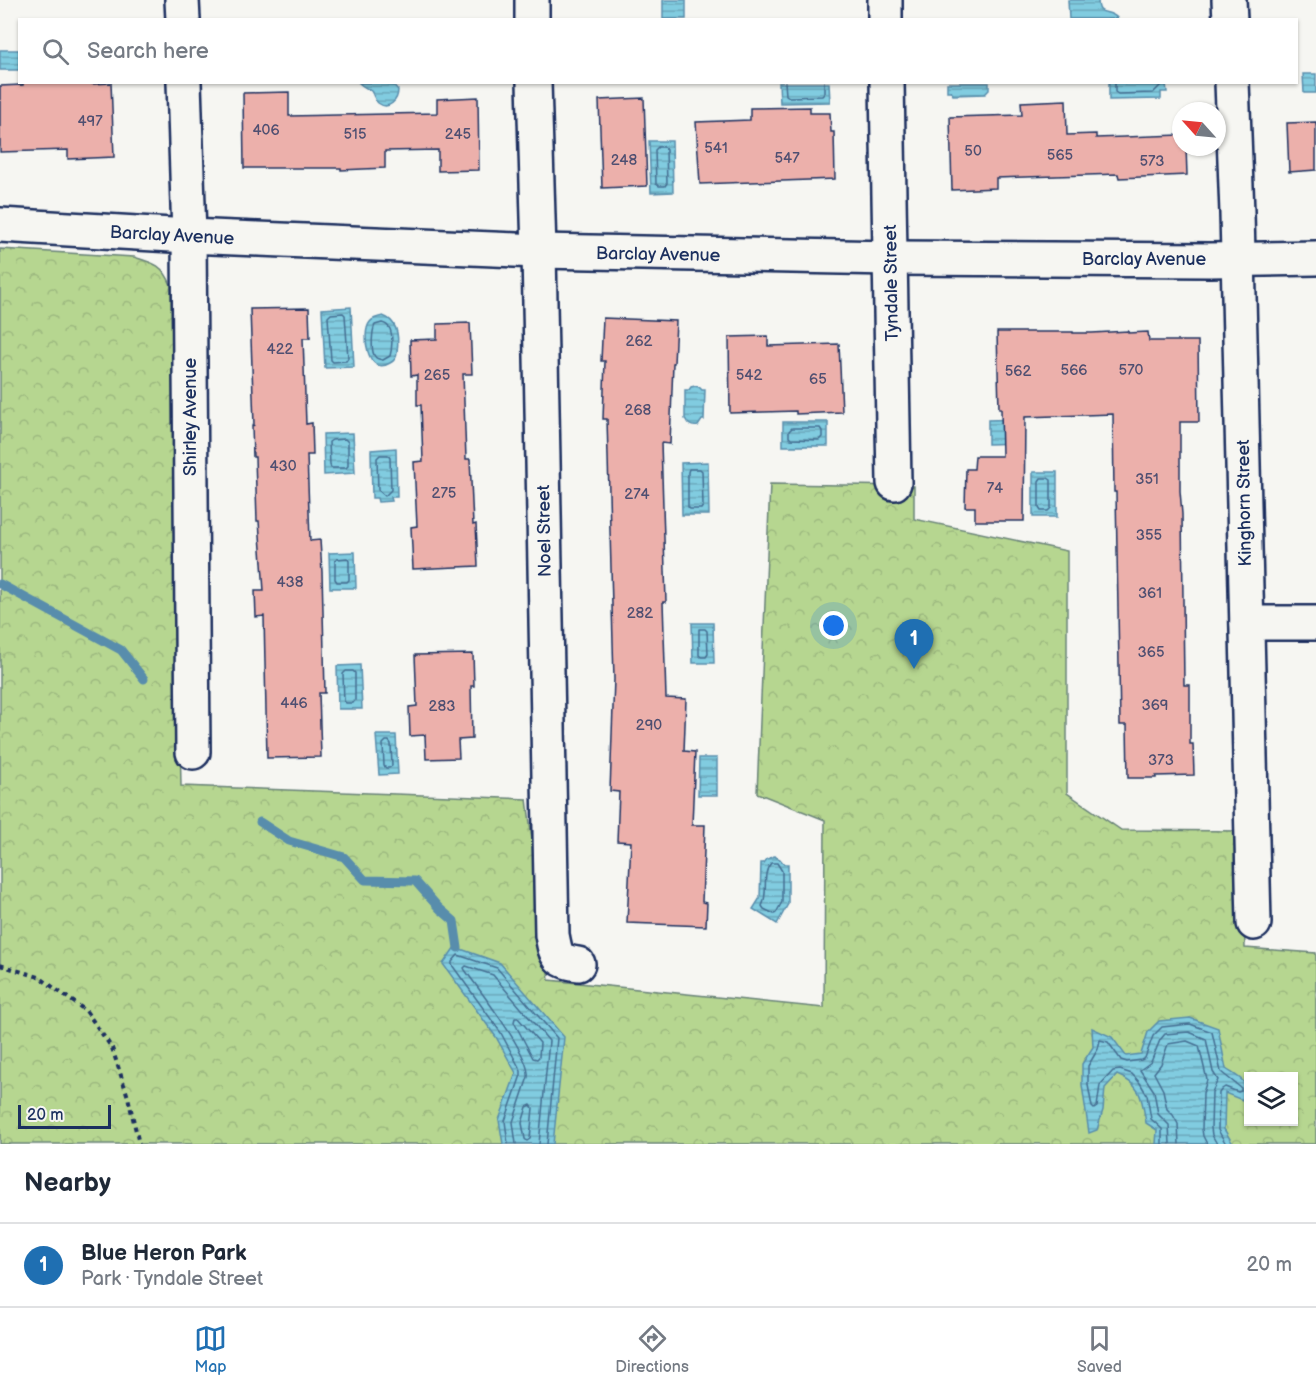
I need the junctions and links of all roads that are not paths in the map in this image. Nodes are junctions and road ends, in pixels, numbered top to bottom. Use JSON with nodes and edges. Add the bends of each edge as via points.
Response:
{"nodes":[{"id":1,"x":182,"y":0,"type":"edge"},
{"id":2,"x":531,"y":0,"type":"edge"},
{"id":3,"x":885,"y":0,"type":"edge"},
{"id":4,"x":1229,"y":0,"type":"edge"},
{"id":5,"x":183,"y":18,"type":"edge"},
{"id":6,"x":532,"y":18,"type":"edge"},
{"id":7,"x":885,"y":18,"type":"edge"},
{"id":8,"x":1230,"y":18,"type":"edge"},
{"id":9,"x":184,"y":84,"type":"edge"},
{"id":10,"x":534,"y":84,"type":"edge"},
{"id":11,"x":887,"y":84,"type":"edge"},
{"id":12,"x":1232,"y":84,"type":"edge"},
{"id":13,"x":0,"y":225,"type":"edge"},
{"id":14,"x":189,"y":236,"type":"junction"},
{"id":15,"x":539,"y":251,"type":"junction"},
{"id":16,"x":891,"y":258,"type":"junction"},
{"id":17,"x":1316,"y":258,"type":"edge"},
{"id":18,"x":1238,"y":259,"type":"junction"},
{"id":19,"x":894,"y":483,"type":"dead end"},
{"id":20,"x":1247,"y":623,"type":"junction"},
{"id":21,"x":1316,"y":623,"type":"edge"},
{"id":22,"x":193,"y":752,"type":"dead end"},
{"id":23,"x":1254,"y":923,"type":"dead end"},
{"id":24,"x":578,"y":964,"type":"dead end"}],
"edges":[{"from":1,"to":5,"type":"street"},
{"from":2,"to":6,"type":"street"},
{"from":3,"to":7,"type":"street"},
{"from":4,"to":8,"type":"street"},
{"from":9,"to":14,"type":"street","name":"Shirley Avenue"},
{"from":10,"to":15,"type":"street","name":"Noel Street"},
{"from":11,"to":16,"type":"street","name":"Tyndale Street"},
{"from":12,"to":18,"type":"street","name":"Kinghorn Street"},
{"from":13,"to":14,"type":"street","name":"Barclay Avenue"},
{"from":14,"to":15,"type":"street","name":"Barclay Avenue"},
{"from":14,"to":22,"type":"street","name":"Shirley Avenue"},
{"from":15,"to":16,"type":"street","name":"Barclay Avenue"},
{"from":15,"to":24,"type":"street","name":"Noel Street","via":[[552,935],[559,958]]},
{"from":16,"to":18,"type":"street","name":"Barclay Avenue"},
{"from":16,"to":19,"type":"street","name":"Tyndale Street"},
{"from":17,"to":18,"type":"street","name":"Barclay Avenue"},
{"from":18,"to":20,"type":"street","name":"Kinghorn Street"},
{"from":20,"to":21,"type":"street"},
{"from":20,"to":23,"type":"street","name":"Kinghorn Street"}]}
